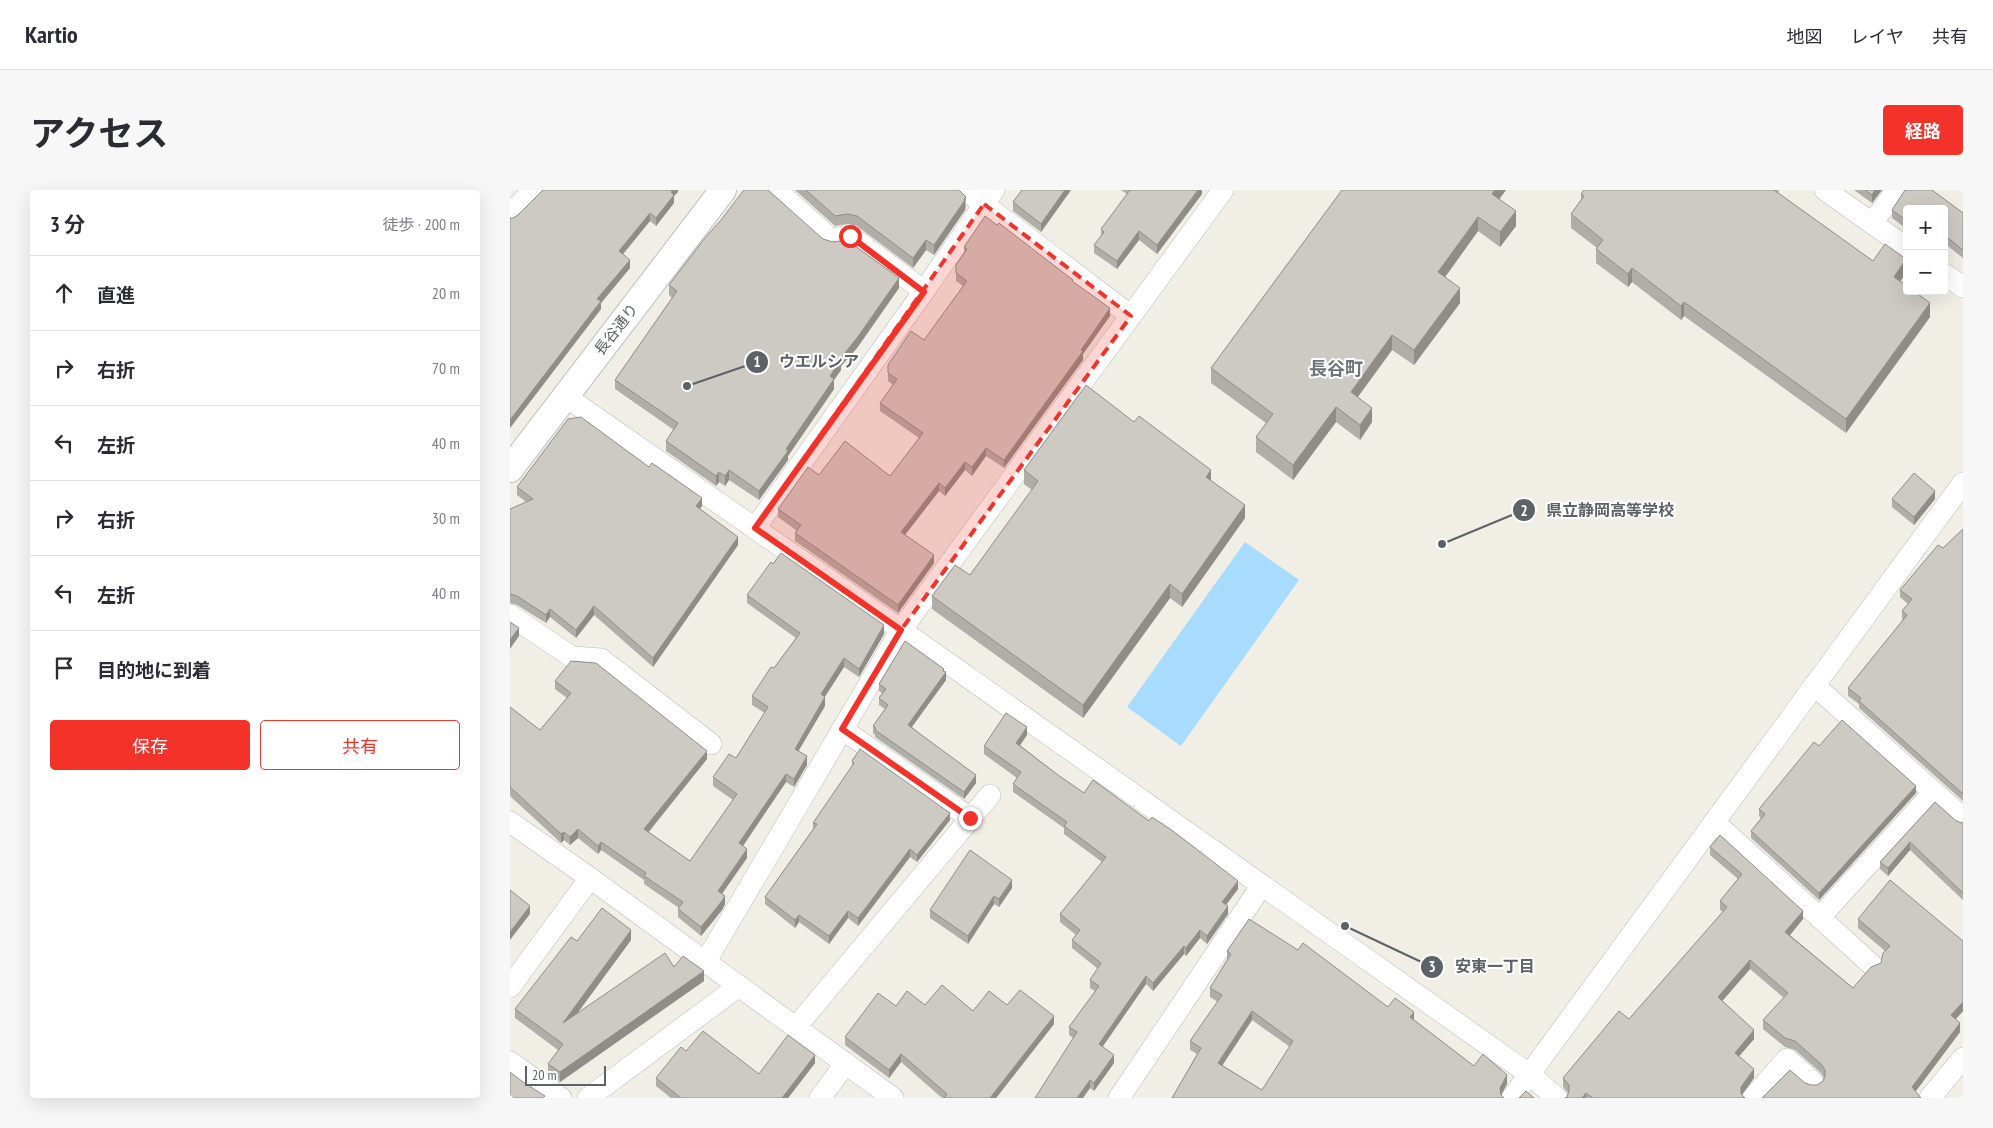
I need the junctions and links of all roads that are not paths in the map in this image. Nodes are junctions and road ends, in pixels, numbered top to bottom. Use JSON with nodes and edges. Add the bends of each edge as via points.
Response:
{"nodes":[{"id":1,"x":534,"y":190,"type":"edge"},
{"id":2,"x":723,"y":190,"type":"edge"},
{"id":3,"x":776,"y":190,"type":"edge"},
{"id":4,"x":965,"y":190,"type":"edge"},
{"id":5,"x":1223,"y":190,"type":"edge"},
{"id":6,"x":1825,"y":190,"type":"edge"},
{"id":7,"x":1897,"y":190,"type":"edge"},
{"id":8,"x":989,"y":197,"type":"edge"},
{"id":9,"x":510,"y":214,"type":"edge"},
{"id":10,"x":1872,"y":223,"type":"junction"},
{"id":11,"x":1903,"y":245,"type":"edge"},
{"id":12,"x":1948,"y":277,"type":"edge"},
{"id":13,"x":1963,"y":287,"type":"edge"},
{"id":14,"x":924,"y":292,"type":"junction"},
{"id":15,"x":1131,"y":316,"type":"junction"},
{"id":16,"x":565,"y":396,"type":"junction"},
{"id":17,"x":510,"y":470,"type":"edge"},
{"id":18,"x":1963,"y":482,"type":"edge"},
{"id":19,"x":755,"y":528,"type":"junction"},
{"id":20,"x":510,"y":615,"type":"edge"},
{"id":21,"x":901,"y":630,"type":"junction"},
{"id":22,"x":1814,"y":685,"type":"junction"},
{"id":23,"x":842,"y":729,"type":"junction"},
{"id":24,"x":711,"y":744,"type":"dead end"},
{"id":25,"x":1934,"y":792,"type":"junction"},
{"id":26,"x":990,"y":794,"type":"dead end"},
{"id":27,"x":970,"y":818,"type":"junction"},
{"id":28,"x":1963,"y":818,"type":"edge"},
{"id":29,"x":510,"y":822,"type":"edge"},
{"id":30,"x":1714,"y":822,"type":"junction"},
{"id":31,"x":590,"y":878,"type":"junction"},
{"id":32,"x":1262,"y":885,"type":"junction"},
{"id":33,"x":1820,"y":917,"type":"junction"},
{"id":34,"x":706,"y":961,"type":"junction"},
{"id":35,"x":1871,"y":964,"type":"dead end"},
{"id":36,"x":739,"y":986,"type":"junction"},
{"id":37,"x":510,"y":987,"type":"edge"},
{"id":38,"x":796,"y":1027,"type":"junction"},
{"id":39,"x":1963,"y":1058,"type":"edge"},
{"id":40,"x":510,"y":1062,"type":"edge"},
{"id":41,"x":846,"y":1063,"type":"junction"},
{"id":42,"x":1529,"y":1074,"type":"junction"},
{"id":43,"x":1813,"y":1082,"type":"dead end"},
{"id":44,"x":561,"y":1098,"type":"edge"},
{"id":45,"x":588,"y":1098,"type":"edge"},
{"id":46,"x":820,"y":1098,"type":"edge"},
{"id":47,"x":893,"y":1098,"type":"edge"},
{"id":48,"x":1119,"y":1098,"type":"edge"},
{"id":49,"x":1512,"y":1098,"type":"edge"},
{"id":50,"x":1557,"y":1098,"type":"edge"},
{"id":51,"x":1753,"y":1098,"type":"edge"},
{"id":52,"x":1930,"y":1098,"type":"edge"}],
"edges":[{"from":1,"to":9,"type":"street"},
{"from":2,"to":16,"type":"street","name":"長谷通り"},
{"from":3,"to":14,"type":"street","via":[[831,239],[850,236]]},
{"from":4,"to":8,"type":"street"},
{"from":5,"to":15,"type":"street"},
{"from":6,"to":10,"type":"street"},
{"from":7,"to":10,"type":"street"},
{"from":8,"to":14,"type":"street"},
{"from":8,"to":15,"type":"street"},
{"from":10,"to":11,"type":"street"},
{"from":12,"to":13,"type":"street"},
{"from":14,"to":19,"type":"street"},
{"from":15,"to":21,"type":"street"},
{"from":16,"to":17,"type":"street","name":"長谷通り"},
{"from":16,"to":19,"type":"street"},
{"from":18,"to":22,"type":"street"},
{"from":19,"to":21,"type":"street"},
{"from":20,"to":24,"type":"street","via":[[572,658],[601,660]]},
{"from":21,"to":23,"type":"street"},
{"from":21,"to":32,"type":"street"},
{"from":22,"to":25,"type":"street"},
{"from":22,"to":30,"type":"street"},
{"from":23,"to":27,"type":"street"},
{"from":23,"to":34,"type":"street"},
{"from":25,"to":28,"type":"street"},
{"from":25,"to":33,"type":"street"},
{"from":26,"to":27,"type":"street"},
{"from":27,"to":38,"type":"street"},
{"from":29,"to":31,"type":"street"},
{"from":30,"to":33,"type":"street"},
{"from":30,"to":42,"type":"street"},
{"from":31,"to":34,"type":"street"},
{"from":31,"to":37,"type":"street"},
{"from":32,"to":42,"type":"street"},
{"from":32,"to":48,"type":"street"},
{"from":33,"to":35,"type":"street"},
{"from":34,"to":36,"type":"street"},
{"from":36,"to":38,"type":"street"},
{"from":36,"to":45,"type":"street"},
{"from":38,"to":41,"type":"street"},
{"from":39,"to":52,"type":"street"},
{"from":40,"to":44,"type":"street"},
{"from":41,"to":46,"type":"street"},
{"from":41,"to":47,"type":"street"},
{"from":42,"to":49,"type":"street"},
{"from":42,"to":50,"type":"street"},
{"from":43,"to":51,"type":"street","via":[[1787,1059]]}]}
